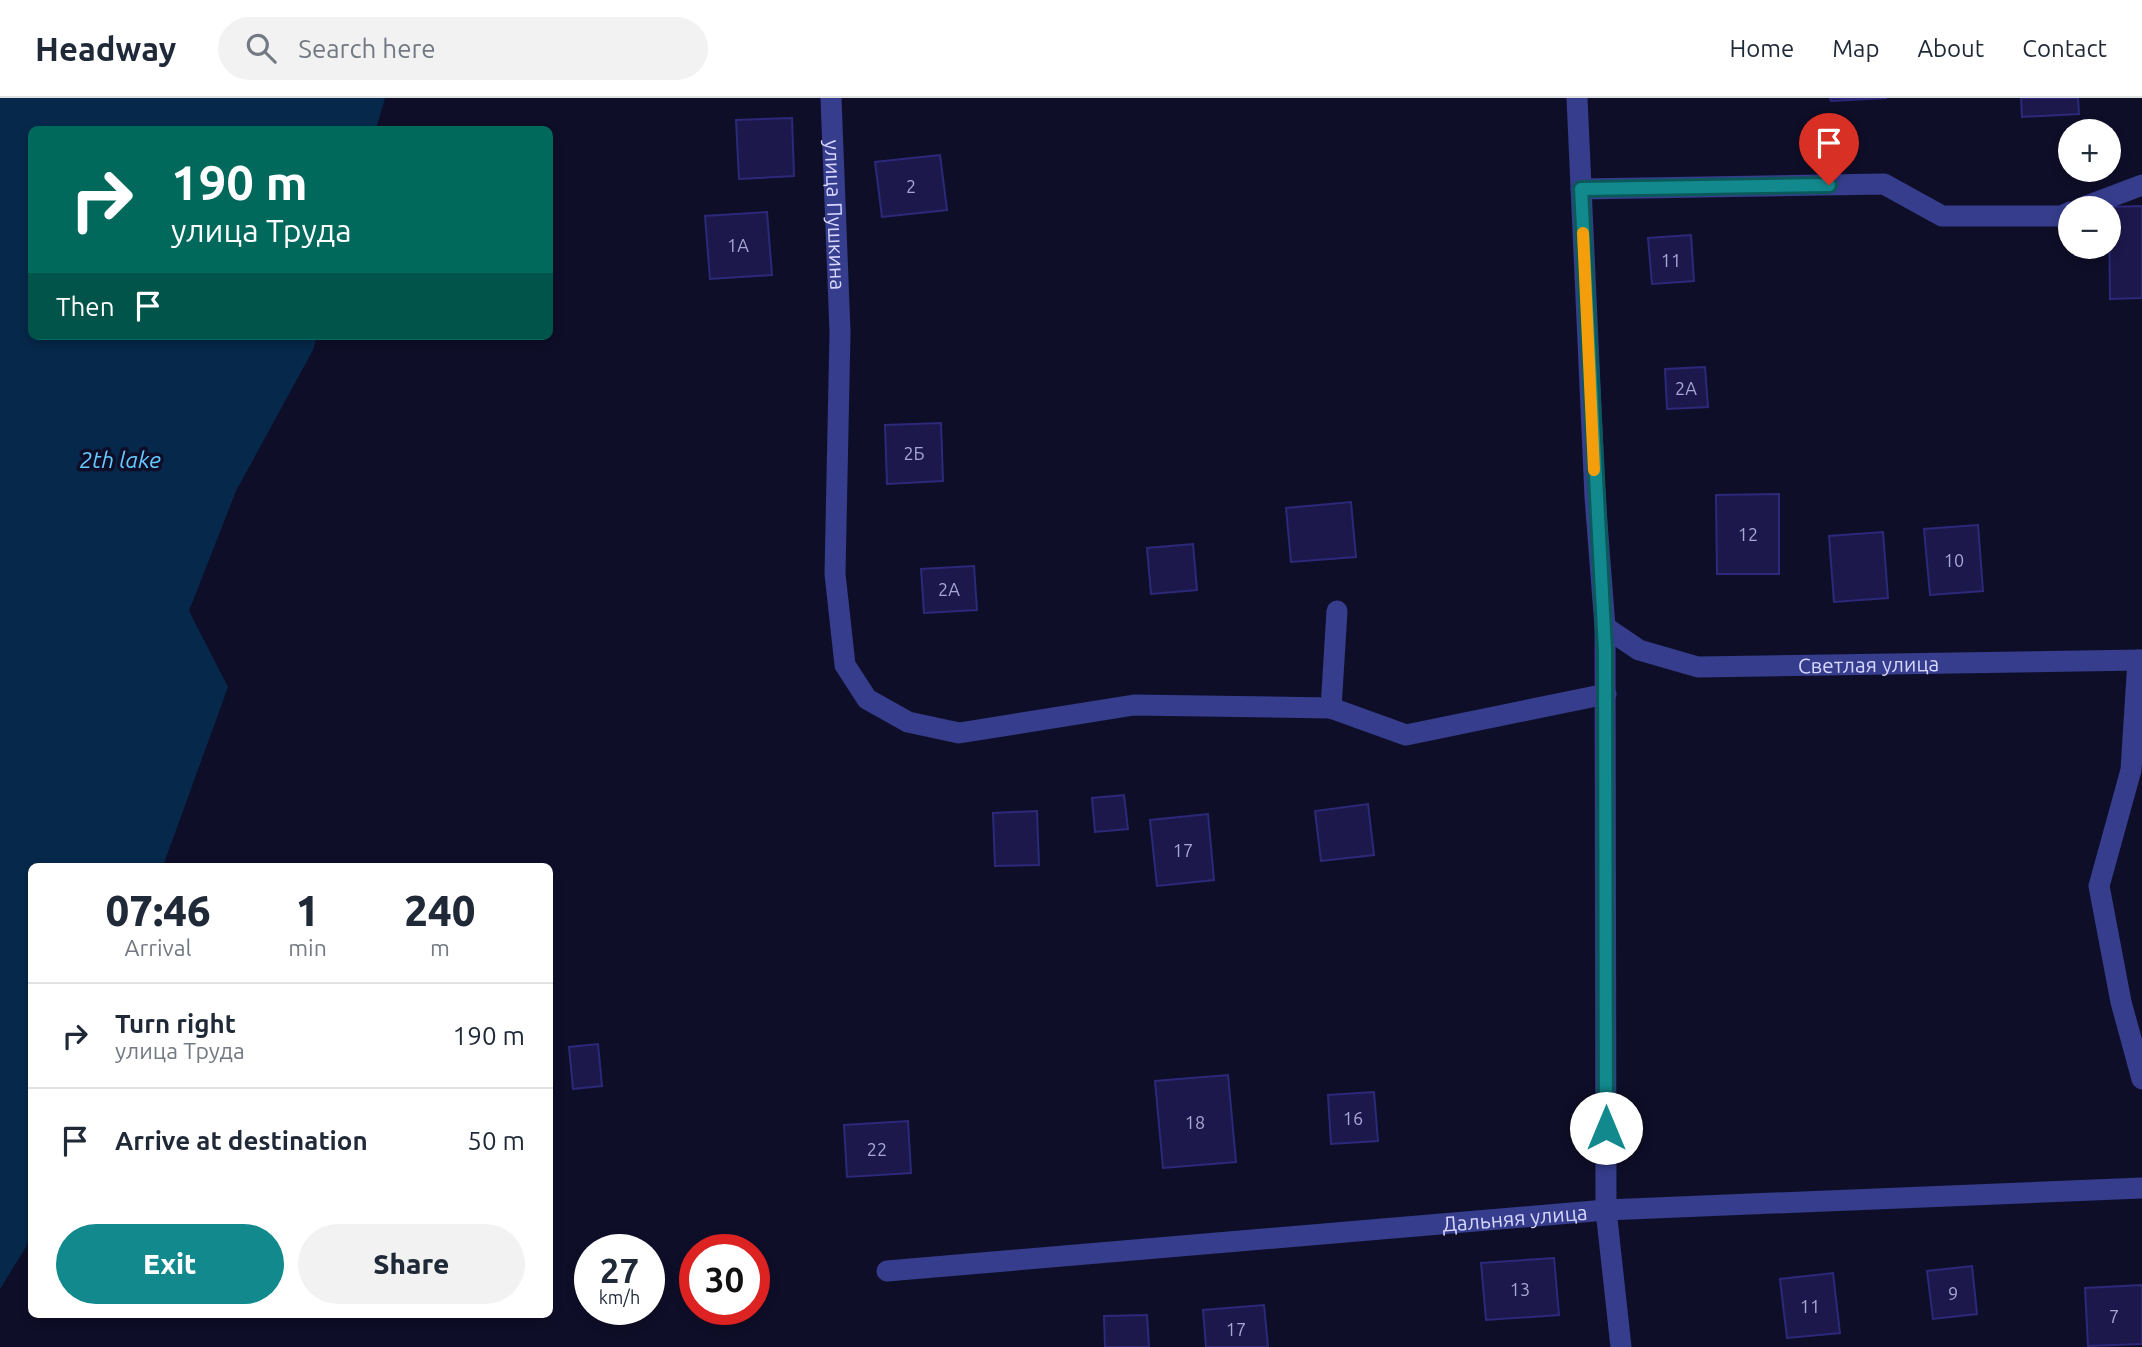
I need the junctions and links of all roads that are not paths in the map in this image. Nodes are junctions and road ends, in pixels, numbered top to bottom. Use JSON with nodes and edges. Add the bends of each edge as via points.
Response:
{"nodes":[{"id":1,"x":831,"y":98,"type":"edge"},
{"id":2,"x":1577,"y":98,"type":"edge"},
{"id":3,"x":2142,"y":185,"type":"edge"},
{"id":4,"x":1581,"y":189,"type":"junction"},
{"id":5,"x":2113,"y":196,"type":"edge"},
{"id":6,"x":2058,"y":216,"type":"edge"},
{"id":7,"x":1337,"y":611,"type":"dead end"},
{"id":8,"x":1605,"y":627,"type":"junction"},
{"id":9,"x":2140,"y":660,"type":"edge"},
{"id":10,"x":1606,"y":694,"type":"junction"},
{"id":11,"x":1331,"y":708,"type":"junction"},
{"id":12,"x":2142,"y":1079,"type":"edge"},
{"id":13,"x":2142,"y":1188,"type":"edge"},
{"id":14,"x":1606,"y":1210,"type":"junction"},
{"id":15,"x":887,"y":1271,"type":"dead end"},
{"id":16,"x":1621,"y":1347,"type":"edge"}],
"edges":[{"from":1,"to":11,"type":"street","name":"улица Пушкина","via":[[840,332],[835,574],[845,665],[867,699],[908,722],[959,733],[1134,705]]},
{"from":2,"to":4,"type":"street"},
{"from":3,"to":5,"type":"street"},
{"from":4,"to":6,"type":"street","via":[[1884,184],[1942,216]]},
{"from":4,"to":8,"type":"street"},
{"from":7,"to":11,"type":"street"},
{"from":8,"to":9,"type":"street","name":"Светлая улица","via":[[1639,650],[1698,667]]},
{"from":8,"to":10,"type":"street"},
{"from":9,"to":12,"type":"street","via":[[2131,770],[2099,886]]},
{"from":10,"to":11,"type":"street","name":"улица Пушкина","via":[[1406,735]]},
{"from":10,"to":14,"type":"street"},
{"from":13,"to":14,"type":"street","name":"Дальняя улица"},
{"from":14,"to":15,"type":"street","name":"Дальняя улица"},
{"from":14,"to":16,"type":"street"}]}
